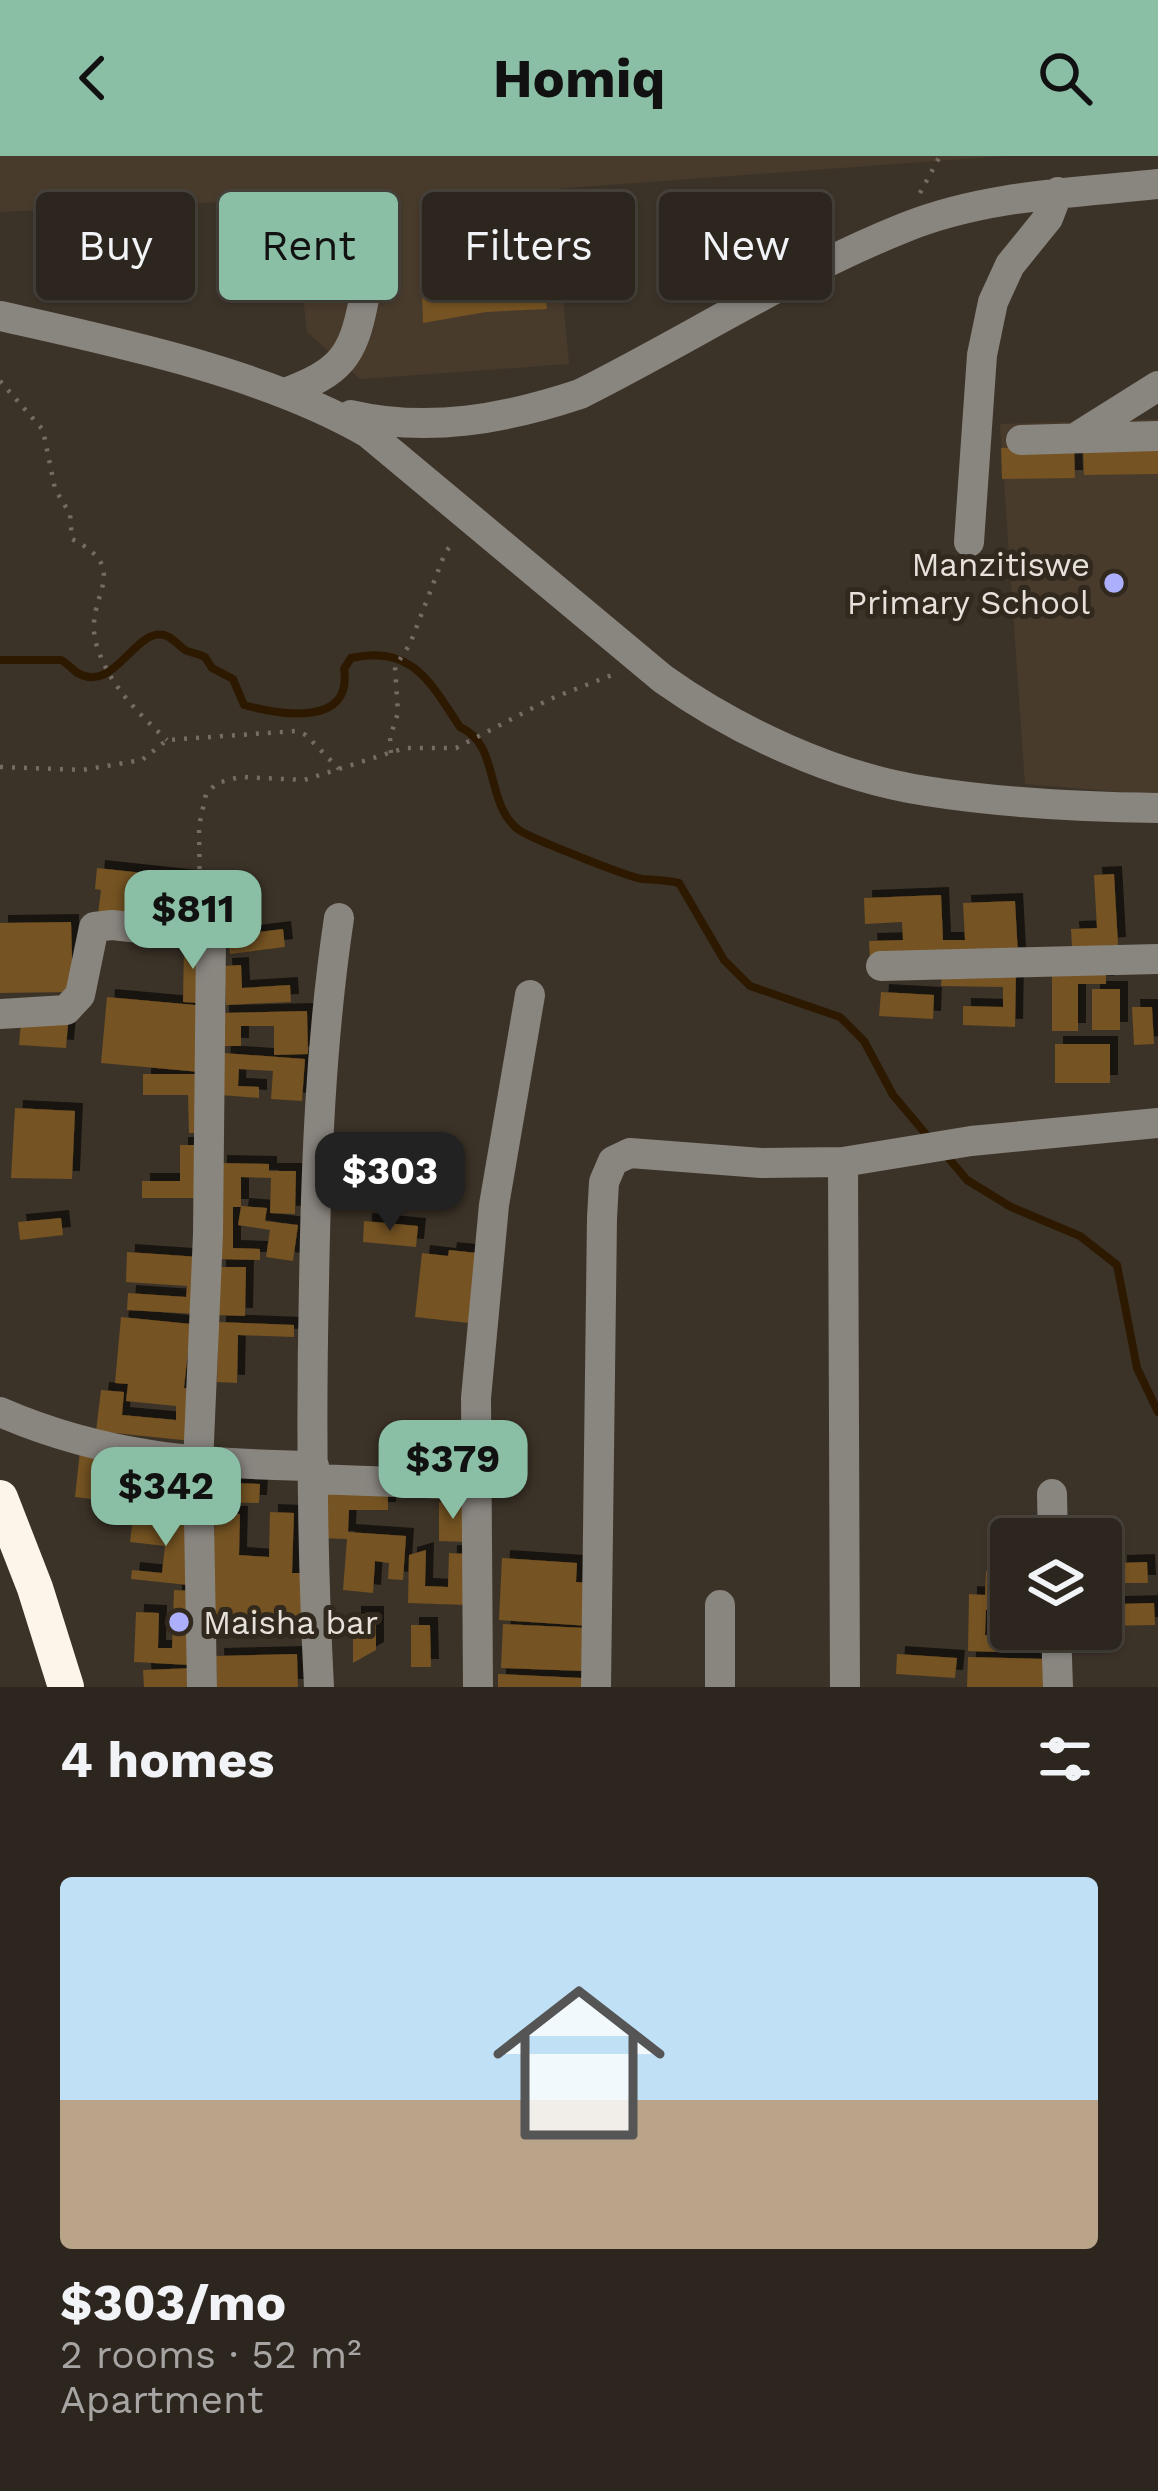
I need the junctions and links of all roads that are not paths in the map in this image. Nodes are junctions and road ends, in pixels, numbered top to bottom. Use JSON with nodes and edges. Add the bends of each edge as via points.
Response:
{"nodes":[{"id":1,"x":1158,"y":184,"type":"edge"},
{"id":2,"x":1058,"y":192,"type":"junction"},
{"id":3,"x":364,"y":300,"type":"edge"},
{"id":4,"x":0,"y":316,"type":"edge"},
{"id":5,"x":1158,"y":386,"type":"edge"},
{"id":6,"x":285,"y":393,"type":"junction"},
{"id":7,"x":328,"y":410,"type":"junction"},
{"id":8,"x":1158,"y":436,"type":"edge"},
{"id":9,"x":1074,"y":437,"type":"junction"},
{"id":10,"x":1021,"y":440,"type":"dead end"},
{"id":11,"x":969,"y":542,"type":"dead end"},
{"id":12,"x":1158,"y":808,"type":"edge"},
{"id":13,"x":339,"y":918,"type":"dead end"},
{"id":14,"x":1158,"y":958,"type":"edge"},
{"id":15,"x":880,"y":966,"type":"dead end"},
{"id":16,"x":530,"y":995,"type":"dead end"},
{"id":17,"x":0,"y":1014,"type":"edge"},
{"id":18,"x":1158,"y":1123,"type":"edge"},
{"id":19,"x":843,"y":1162,"type":"junction"},
{"id":20,"x":0,"y":1412,"type":"edge"},
{"id":21,"x":197,"y":1464,"type":"junction"},
{"id":22,"x":314,"y":1473,"type":"junction"},
{"id":23,"x":476,"y":1485,"type":"junction"},
{"id":24,"x":1052,"y":1494,"type":"dead end"},
{"id":25,"x":0,"y":1498,"type":"edge"},
{"id":26,"x":1053,"y":1518,"type":"edge"},
{"id":27,"x":720,"y":1605,"type":"dead end"},
{"id":28,"x":1057,"y":1650,"type":"edge"},
{"id":29,"x":66,"y":1687,"type":"edge"},
{"id":30,"x":202,"y":1687,"type":"edge"},
{"id":31,"x":320,"y":1687,"type":"edge"},
{"id":32,"x":478,"y":1687,"type":"edge"},
{"id":33,"x":596,"y":1687,"type":"edge"},
{"id":34,"x":720,"y":1687,"type":"edge"},
{"id":35,"x":845,"y":1687,"type":"edge"},
{"id":36,"x":1058,"y":1687,"type":"edge"}],
"edges":[{"from":1,"to":2,"type":"street"},
{"from":2,"to":7,"type":"street","via":[[908,226],[580,394],[524,413],[391,424]]},
{"from":2,"to":11,"type":"street","via":[[993,302]]},
{"from":3,"to":6,"type":"street","via":[[343,362]]},
{"from":4,"to":6,"type":"street"},
{"from":5,"to":9,"type":"street"},
{"from":6,"to":7,"type":"street"},
{"from":7,"to":12,"type":"street","via":[[368,433],[645,665],[763,739],[923,791]]},
{"from":8,"to":9,"type":"street"},
{"from":9,"to":10,"type":"street"},
{"from":13,"to":22,"type":"street","via":[[316,1198]]},
{"from":14,"to":15,"type":"street"},
{"from":16,"to":23,"type":"street","via":[[494,1205]]},
{"from":17,"to":21,"type":"street","via":[[66,1010],[80,994],[94,927],[212,939]]},
{"from":18,"to":19,"type":"street"},
{"from":19,"to":33,"type":"street","via":[[630,1154],[613,1162],[602,1218]]},
{"from":19,"to":35,"type":"street"},
{"from":20,"to":21,"type":"street","via":[[98,1446]]},
{"from":21,"to":22,"type":"street"},
{"from":21,"to":30,"type":"street"},
{"from":22,"to":23,"type":"street"},
{"from":22,"to":31,"type":"street"},
{"from":23,"to":32,"type":"street"},
{"from":24,"to":26,"type":"street"},
{"from":25,"to":29,"type":"highway"},
{"from":27,"to":34,"type":"street"},
{"from":28,"to":36,"type":"street"}]}
